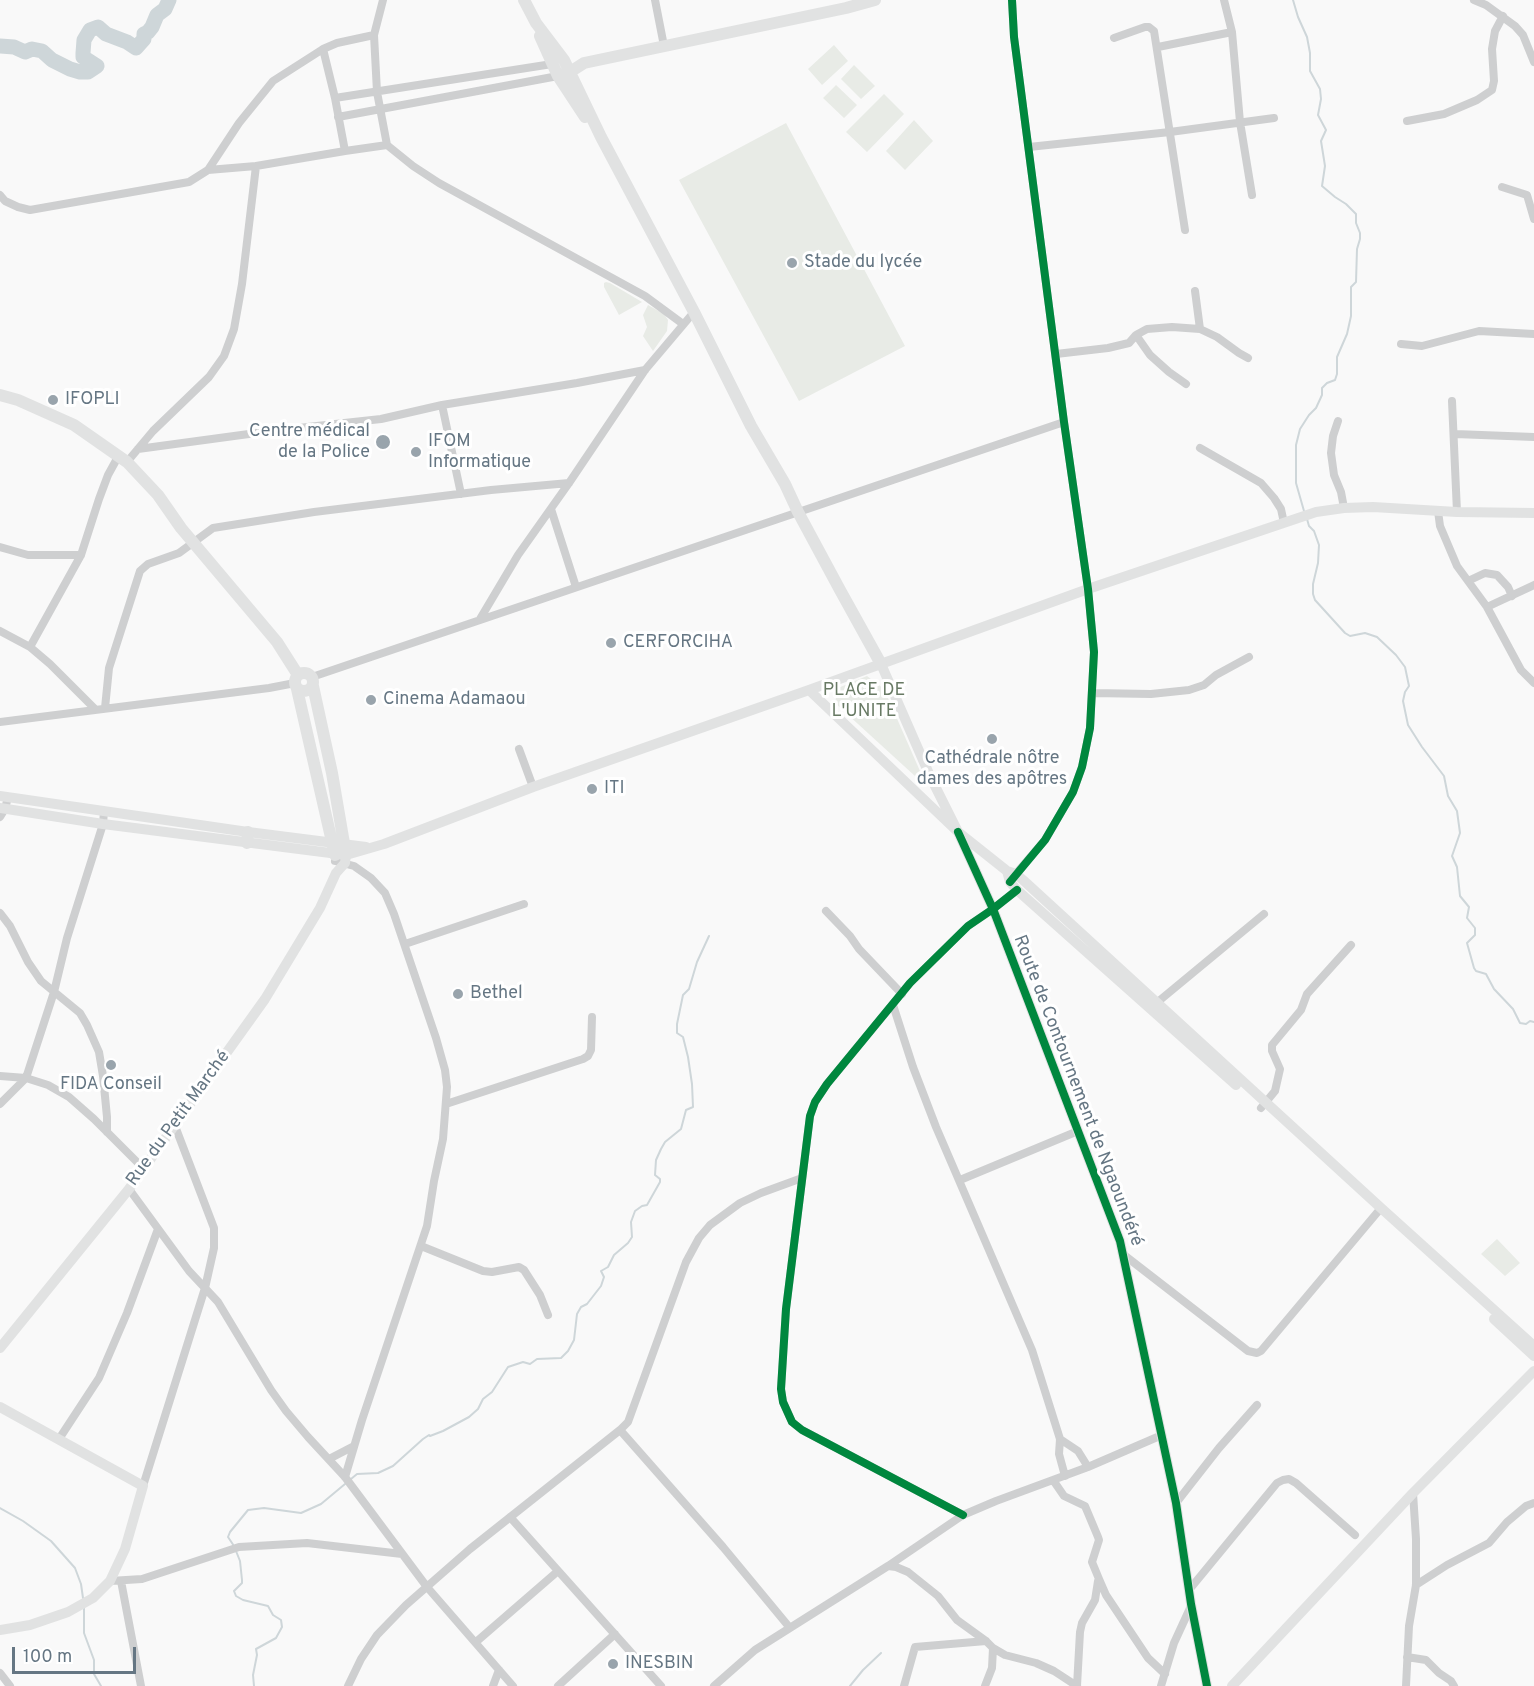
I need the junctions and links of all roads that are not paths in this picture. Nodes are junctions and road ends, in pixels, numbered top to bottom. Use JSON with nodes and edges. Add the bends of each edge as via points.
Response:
{"nodes":[{"id":1,"x":383,"y":0,"type":"edge"},
{"id":2,"x":524,"y":0,"type":"edge"},
{"id":3,"x":656,"y":0,"type":"edge"},
{"id":4,"x":875,"y":0,"type":"edge"},
{"id":5,"x":1012,"y":0,"type":"edge"},
{"id":6,"x":1224,"y":0,"type":"edge"},
{"id":7,"x":1474,"y":0,"type":"edge"},
{"id":8,"x":1487,"y":3,"type":"edge"},
{"id":9,"x":1503,"y":16,"type":"junction"},
{"id":10,"x":1232,"y":32,"type":"junction"},
{"id":11,"x":374,"y":35,"type":"junction"},
{"id":12,"x":1114,"y":38,"type":"dead end"},
{"id":13,"x":664,"y":46,"type":"junction"},
{"id":14,"x":1158,"y":47,"type":"junction"},
{"id":15,"x":323,"y":49,"type":"junction"},
{"id":16,"x":1534,"y":62,"type":"edge"},
{"id":17,"x":561,"y":68,"type":"junction"},
{"id":18,"x":377,"y":92,"type":"junction"},
{"id":19,"x":335,"y":98,"type":"junction"},
{"id":20,"x":381,"y":110,"type":"junction"},
{"id":21,"x":338,"y":117,"type":"junction"},
{"id":22,"x":1274,"y":118,"type":"dead end"},
{"id":23,"x":1407,"y":121,"type":"dead end"},
{"id":24,"x":1240,"y":122,"type":"junction"},
{"id":25,"x":1170,"y":132,"type":"junction"},
{"id":26,"x":387,"y":145,"type":"junction"},
{"id":27,"x":1029,"y":147,"type":"junction"},
{"id":28,"x":345,"y":151,"type":"junction"},
{"id":29,"x":256,"y":166,"type":"junction"},
{"id":30,"x":208,"y":170,"type":"junction"},
{"id":31,"x":1502,"y":187,"type":"dead end"},
{"id":32,"x":0,"y":195,"type":"edge"},
{"id":33,"x":1252,"y":195,"type":"dead end"},
{"id":34,"x":1534,"y":219,"type":"edge"},
{"id":35,"x":1185,"y":230,"type":"dead end"},
{"id":36,"x":1195,"y":291,"type":"dead end"},
{"id":37,"x":694,"y":312,"type":"junction"},
{"id":38,"x":683,"y":324,"type":"junction"},
{"id":39,"x":1200,"y":329,"type":"junction"},
{"id":40,"x":1534,"y":334,"type":"edge"},
{"id":41,"x":1136,"y":335,"type":"junction"},
{"id":42,"x":1401,"y":344,"type":"dead end"},
{"id":43,"x":1056,"y":354,"type":"junction"},
{"id":44,"x":1248,"y":358,"type":"dead end"},
{"id":45,"x":645,"y":370,"type":"junction"},
{"id":46,"x":1186,"y":384,"type":"dead end"},
{"id":47,"x":0,"y":395,"type":"edge"},
{"id":48,"x":1452,"y":401,"type":"dead end"},
{"id":49,"x":442,"y":405,"type":"junction"},
{"id":50,"x":1338,"y":420,"type":"dead end"},
{"id":51,"x":1064,"y":422,"type":"junction"},
{"id":52,"x":1455,"y":434,"type":"junction"},
{"id":53,"x":1534,"y":437,"type":"edge"},
{"id":54,"x":1200,"y":448,"type":"dead end"},
{"id":55,"x":138,"y":449,"type":"junction"},
{"id":56,"x":123,"y":458,"type":"junction"},
{"id":57,"x":569,"y":483,"type":"junction"},
{"id":58,"x":461,"y":494,"type":"junction"},
{"id":59,"x":1344,"y":508,"type":"junction"},
{"id":60,"x":551,"y":509,"type":"junction"},
{"id":61,"x":1438,"y":511,"type":"junction"},
{"id":62,"x":798,"y":512,"type":"junction"},
{"id":63,"x":1457,"y":512,"type":"junction"},
{"id":64,"x":1534,"y":513,"type":"edge"},
{"id":65,"x":1284,"y":523,"type":"junction"},
{"id":66,"x":194,"y":541,"type":"junction"},
{"id":67,"x":0,"y":547,"type":"edge"},
{"id":68,"x":81,"y":555,"type":"junction"},
{"id":69,"x":1468,"y":580,"type":"junction"},
{"id":70,"x":1534,"y":585,"type":"edge"},
{"id":71,"x":576,"y":587,"type":"junction"},
{"id":72,"x":1088,"y":590,"type":"junction"},
{"id":73,"x":1512,"y":596,"type":"junction"},
{"id":74,"x":1487,"y":607,"type":"junction"},
{"id":75,"x":480,"y":619,"type":"junction"},
{"id":76,"x":0,"y":631,"type":"edge"},
{"id":77,"x":30,"y":647,"type":"junction"},
{"id":78,"x":1249,"y":657,"type":"dead end"},
{"id":79,"x":882,"y":664,"type":"junction"},
{"id":80,"x":313,"y":681,"type":"junction"},
{"id":81,"x":297,"y":682,"type":"junction"},
{"id":82,"x":1534,"y":683,"type":"edge"},
{"id":83,"x":810,"y":690,"type":"junction"},
{"id":84,"x":1093,"y":693,"type":"junction"},
{"id":85,"x":105,"y":708,"type":"junction"},
{"id":86,"x":95,"y":709,"type":"junction"},
{"id":87,"x":0,"y":723,"type":"edge"},
{"id":88,"x":519,"y":749,"type":"dead end"},
{"id":89,"x":332,"y":773,"type":"junction"},
{"id":90,"x":317,"y":776,"type":"junction"},
{"id":91,"x":533,"y":787,"type":"junction"},
{"id":92,"x":4,"y":797,"type":"edge"},
{"id":93,"x":2,"y":811,"type":"edge"},
{"id":94,"x":104,"y":811,"type":"junction"},
{"id":95,"x":103,"y":824,"type":"junction"},
{"id":96,"x":958,"y":832,"type":"junction"},
{"id":97,"x":248,"y":837,"type":"junction"},
{"id":98,"x":340,"y":853,"type":"junction"},
{"id":99,"x":1012,"y":879,"type":"junction"},
{"id":100,"x":524,"y":904,"type":"dead end"},
{"id":101,"x":993,"y":909,"type":"junction"},
{"id":102,"x":826,"y":911,"type":"dead end"},
{"id":103,"x":0,"y":913,"type":"edge"},
{"id":104,"x":1264,"y":914,"type":"dead end"},
{"id":105,"x":405,"y":944,"type":"junction"},
{"id":106,"x":1351,"y":945,"type":"dead end"},
{"id":107,"x":54,"y":992,"type":"junction"},
{"id":108,"x":902,"y":994,"type":"junction"},
{"id":109,"x":893,"y":1005,"type":"junction"},
{"id":110,"x":1153,"y":1005,"type":"junction"},
{"id":111,"x":592,"y":1017,"type":"dead end"},
{"id":112,"x":0,"y":1076,"type":"edge"},
{"id":113,"x":26,"y":1078,"type":"junction"},
{"id":114,"x":0,"y":1104,"type":"edge"},
{"id":115,"x":446,"y":1104,"type":"junction"},
{"id":116,"x":1263,"y":1105,"type":"junction"},
{"id":117,"x":175,"y":1126,"type":"junction"},
{"id":118,"x":1078,"y":1131,"type":"junction"},
{"id":119,"x":106,"y":1132,"type":"junction"},
{"id":120,"x":144,"y":1169,"type":"junction"},
{"id":121,"x":802,"y":1178,"type":"junction"},
{"id":122,"x":960,"y":1180,"type":"junction"},
{"id":123,"x":129,"y":1189,"type":"junction"},
{"id":124,"x":1379,"y":1210,"type":"junction"},
{"id":125,"x":158,"y":1229,"type":"junction"},
{"id":126,"x":421,"y":1246,"type":"junction"},
{"id":127,"x":1124,"y":1255,"type":"junction"},
{"id":128,"x":205,"y":1288,"type":"junction"},
{"id":129,"x":548,"y":1315,"type":"dead end"},
{"id":130,"x":1534,"y":1346,"type":"edge"},
{"id":131,"x":0,"y":1348,"type":"edge"},
{"id":132,"x":1534,"y":1356,"type":"edge"},
{"id":133,"x":1534,"y":1371,"type":"edge"},
{"id":134,"x":1257,"y":1405,"type":"dead end"},
{"id":135,"x":0,"y":1407,"type":"edge"},
{"id":136,"x":620,"y":1430,"type":"junction"},
{"id":137,"x":1162,"y":1435,"type":"junction"},
{"id":138,"x":59,"y":1439,"type":"junction"},
{"id":139,"x":1060,"y":1439,"type":"junction"},
{"id":140,"x":354,"y":1446,"type":"junction"},
{"id":141,"x":329,"y":1460,"type":"junction"},
{"id":142,"x":1088,"y":1467,"type":"junction"},
{"id":143,"x":1065,"y":1476,"type":"junction"},
{"id":144,"x":347,"y":1480,"type":"junction"},
{"id":145,"x":1053,"y":1480,"type":"junction"},
{"id":146,"x":143,"y":1486,"type":"junction"},
{"id":147,"x":1413,"y":1493,"type":"junction"},
{"id":148,"x":1176,"y":1503,"type":"junction"},
{"id":149,"x":1534,"y":1503,"type":"edge"},
{"id":150,"x":963,"y":1515,"type":"junction"},
{"id":151,"x":510,"y":1517,"type":"junction"},
{"id":152,"x":1355,"y":1535,"type":"dead end"},
{"id":153,"x":402,"y":1554,"type":"junction"},
{"id":154,"x":888,"y":1566,"type":"junction"},
{"id":155,"x":558,"y":1571,"type":"junction"},
{"id":156,"x":1099,"y":1579,"type":"junction"},
{"id":157,"x":116,"y":1581,"type":"junction"},
{"id":158,"x":1416,"y":1585,"type":"junction"},
{"id":159,"x":427,"y":1587,"type":"junction"},
{"id":160,"x":1190,"y":1590,"type":"junction"},
{"id":161,"x":1191,"y":1604,"type":"junction"},
{"id":162,"x":790,"y":1628,"type":"junction"},
{"id":163,"x":0,"y":1630,"type":"edge"},
{"id":164,"x":615,"y":1634,"type":"junction"},
{"id":165,"x":986,"y":1641,"type":"junction"},
{"id":166,"x":476,"y":1642,"type":"junction"},
{"id":167,"x":993,"y":1648,"type":"junction"},
{"id":168,"x":1005,"y":1655,"type":"junction"},
{"id":169,"x":1407,"y":1657,"type":"junction"},
{"id":170,"x":992,"y":1668,"type":"junction"},
{"id":171,"x":499,"y":1670,"type":"junction"},
{"id":172,"x":0,"y":1673,"type":"edge"},
{"id":173,"x":1165,"y":1674,"type":"junction"},
{"id":174,"x":10,"y":1686,"type":"edge"},
{"id":175,"x":141,"y":1686,"type":"edge"},
{"id":176,"x":348,"y":1686,"type":"edge"},
{"id":177,"x":493,"y":1686,"type":"edge"},
{"id":178,"x":513,"y":1686,"type":"edge"},
{"id":179,"x":558,"y":1686,"type":"edge"},
{"id":180,"x":661,"y":1686,"type":"edge"},
{"id":181,"x":714,"y":1686,"type":"edge"},
{"id":182,"x":904,"y":1686,"type":"edge"},
{"id":183,"x":985,"y":1686,"type":"edge"},
{"id":184,"x":1077,"y":1686,"type":"edge"},
{"id":185,"x":1161,"y":1686,"type":"edge"},
{"id":186,"x":1207,"y":1686,"type":"edge"},
{"id":187,"x":1232,"y":1686,"type":"edge"},
{"id":188,"x":1406,"y":1686,"type":"edge"},
{"id":189,"x":1454,"y":1686,"type":"edge"}],
"edges":[{"from":1,"to":11,"type":"street"},
{"from":2,"to":17,"type":"main road"},
{"from":3,"to":13,"type":"street"},
{"from":4,"to":13,"type":"main road"},
{"from":5,"to":27,"type":"street"},
{"from":6,"to":10,"type":"street"},
{"from":7,"to":8,"type":"street"},
{"from":8,"to":9,"type":"street"},
{"from":9,"to":16,"type":"street","via":[[1523,35]]},
{"from":9,"to":23,"type":"street","via":[[1494,31],[1492,90],[1444,114]]},
{"from":10,"to":14,"type":"street"},
{"from":10,"to":24,"type":"street"},
{"from":11,"to":15,"type":"street"},
{"from":11,"to":18,"type":"street"},
{"from":12,"to":14,"type":"street","via":[[1149,27]]},
{"from":13,"to":17,"type":"main road"},
{"from":14,"to":25,"type":"street"},
{"from":15,"to":19,"type":"street"},
{"from":15,"to":30,"type":"street","via":[[273,81]]},
{"from":17,"to":18,"type":"street"},
{"from":17,"to":20,"type":"street"},
{"from":17,"to":37,"type":"main road"},
{"from":18,"to":19,"type":"street"},
{"from":18,"to":20,"type":"street"},
{"from":19,"to":21,"type":"street"},
{"from":20,"to":21,"type":"street"},
{"from":20,"to":26,"type":"street"},
{"from":21,"to":28,"type":"street"},
{"from":22,"to":24,"type":"street"},
{"from":24,"to":25,"type":"street"},
{"from":24,"to":33,"type":"street"},
{"from":25,"to":27,"type":"street"},
{"from":25,"to":35,"type":"street"},
{"from":26,"to":28,"type":"street"},
{"from":26,"to":38,"type":"street","via":[[439,183],[645,296]]},
{"from":27,"to":43,"type":"street"},
{"from":28,"to":29,"type":"street"},
{"from":29,"to":30,"type":"street"},
{"from":29,"to":55,"type":"street","via":[[242,284],[234,329],[224,356],[209,377]]},
{"from":30,"to":32,"type":"street","via":[[189,182],[30,210],[5,201]]},
{"from":31,"to":34,"type":"street","via":[[1527,195]]},
{"from":36,"to":39,"type":"street"},
{"from":37,"to":38,"type":"street"},
{"from":37,"to":62,"type":"main road"},
{"from":38,"to":45,"type":"street"},
{"from":39,"to":41,"type":"street","via":[[1147,329]]},
{"from":39,"to":44,"type":"street"},
{"from":40,"to":42,"type":"street","via":[[1479,331],[1422,346]]},
{"from":41,"to":43,"type":"street","via":[[1129,343],[1108,348]]},
{"from":41,"to":46,"type":"street","via":[[1150,356]]},
{"from":43,"to":51,"type":"street"},
{"from":45,"to":49,"type":"street"},
{"from":45,"to":57,"type":"street"},
{"from":47,"to":56,"type":"main road","via":[[74,425]]},
{"from":48,"to":52,"type":"street"},
{"from":49,"to":55,"type":"street","via":[[381,419]]},
{"from":49,"to":58,"type":"street"},
{"from":50,"to":59,"type":"street","via":[[1331,453]]},
{"from":51,"to":62,"type":"street"},
{"from":51,"to":72,"type":"street"},
{"from":52,"to":53,"type":"street"},
{"from":52,"to":63,"type":"street"},
{"from":54,"to":65,"type":"street","via":[[1261,483],[1281,510]]},
{"from":55,"to":56,"type":"street"},
{"from":56,"to":66,"type":"main road"},
{"from":56,"to":68,"type":"street","via":[[108,475]]},
{"from":57,"to":58,"type":"street"},
{"from":57,"to":60,"type":"street"},
{"from":58,"to":66,"type":"street","via":[[213,528]]},
{"from":59,"to":61,"type":"street"},
{"from":59,"to":65,"type":"street"},
{"from":60,"to":71,"type":"street"},
{"from":60,"to":75,"type":"street"},
{"from":61,"to":63,"type":"street"},
{"from":61,"to":69,"type":"street","via":[[1445,540]]},
{"from":62,"to":71,"type":"street"},
{"from":62,"to":79,"type":"main road"},
{"from":63,"to":64,"type":"street"},
{"from":65,"to":72,"type":"street"},
{"from":66,"to":81,"type":"main road","via":[[277,642]]},
{"from":66,"to":85,"type":"street","via":[[179,553],[148,564],[140,571],[109,668]]},
{"from":67,"to":68,"type":"street","via":[[28,555]]},
{"from":68,"to":77,"type":"street"},
{"from":69,"to":73,"type":"street","via":[[1485,573],[1497,575]]},
{"from":69,"to":74,"type":"street"},
{"from":70,"to":73,"type":"street"},
{"from":71,"to":75,"type":"street"},
{"from":72,"to":79,"type":"street"},
{"from":72,"to":84,"type":"street"},
{"from":73,"to":74,"type":"street"},
{"from":74,"to":82,"type":"street","via":[[1521,670]]},
{"from":75,"to":80,"type":"street"},
{"from":76,"to":77,"type":"street"},
{"from":77,"to":86,"type":"street"},
{"from":78,"to":84,"type":"street","via":[[1189,690]]},
{"from":79,"to":83,"type":"street"},
{"from":79,"to":96,"type":"street","name":"Route de Contournement de Ngaoundéré"},
{"from":80,"to":81,"type":"main road","via":[[307,673]]},
{"from":80,"to":81,"type":"main road","via":[[306,692]]},
{"from":80,"to":89,"type":"main road"},
{"from":81,"to":85,"type":"street"},
{"from":81,"to":90,"type":"main road"},
{"from":83,"to":91,"type":"street"},
{"from":83,"to":96,"type":"street"},
{"from":84,"to":99,"type":"street","via":[[1090,728],[1073,792],[1044,840]]},
{"from":85,"to":86,"type":"street"},
{"from":86,"to":87,"type":"street"},
{"from":88,"to":91,"type":"street"},
{"from":89,"to":90,"type":"main road"},
{"from":89,"to":98,"type":"main road"},
{"from":90,"to":98,"type":"main road"},
{"from":91,"to":98,"type":"street","via":[[384,844]]},
{"from":92,"to":93,"type":"street"},
{"from":92,"to":94,"type":"street"},
{"from":93,"to":95,"type":"street"},
{"from":94,"to":95,"type":"street"},
{"from":94,"to":97,"type":"street"},
{"from":95,"to":97,"type":"street"},
{"from":95,"to":107,"type":"street"},
{"from":96,"to":99,"type":"street"},
{"from":96,"to":101,"type":"street","name":"Route de Contournement de Ngaoundéré"},
{"from":97,"to":98,"type":"street"},
{"from":98,"to":105,"type":"street","via":[[378,885]]},
{"from":98,"to":117,"type":"street","name":"Rue du Petit Marché","via":[[336,873],[320,908],[265,999]]},
{"from":99,"to":101,"type":"street"},
{"from":99,"to":110,"type":"street"},
{"from":100,"to":105,"type":"street"},
{"from":101,"to":108,"type":"street","via":[[968,926]]},
{"from":101,"to":118,"type":"street","name":"Route de Contournement de Ngaoundéré"},
{"from":102,"to":108,"type":"street"},
{"from":103,"to":107,"type":"street","via":[[28,962]]},
{"from":104,"to":110,"type":"street"},
{"from":105,"to":115,"type":"street","via":[[445,1070]]},
{"from":106,"to":116,"type":"street","via":[[1307,994],[1301,1010],[1272,1045],[1280,1069],[1275,1091]]},
{"from":107,"to":113,"type":"street"},
{"from":107,"to":119,"type":"street","via":[[80,1013],[99,1052]]},
{"from":108,"to":109,"type":"street"},
{"from":109,"to":121,"type":"street","via":[[815,1102]]},
{"from":109,"to":122,"type":"street","via":[[913,1067]]},
{"from":110,"to":116,"type":"street"},
{"from":111,"to":115,"type":"street","via":[[591,1050],[583,1059]]},
{"from":112,"to":113,"type":"street"},
{"from":113,"to":114,"type":"street"},
{"from":113,"to":119,"type":"street","via":[[69,1097]]},
{"from":115,"to":126,"type":"street","via":[[443,1139]]},
{"from":116,"to":124,"type":"street"},
{"from":117,"to":120,"type":"street","name":"Rue du Petit Marché"},
{"from":117,"to":128,"type":"street","via":[[214,1228]]},
{"from":118,"to":122,"type":"street"},
{"from":118,"to":127,"type":"street","name":"Route de Contournement de Ngaoundéré"},
{"from":119,"to":120,"type":"street"},
{"from":120,"to":123,"type":"street","name":"Rue du Petit Marché"},
{"from":121,"to":136,"type":"street","via":[[740,1203],[699,1238],[686,1262],[634,1409]]},
{"from":121,"to":150,"type":"street","via":[[786,1309],[781,1389],[786,1411],[802,1430]]},
{"from":122,"to":139,"type":"street","via":[[1032,1350]]},
{"from":123,"to":125,"type":"street"},
{"from":123,"to":131,"type":"street","name":"Rue du Petit Marché"},
{"from":124,"to":127,"type":"street","via":[[1257,1353],[1248,1351]]},
{"from":124,"to":130,"type":"street"},
{"from":124,"to":132,"type":"street"},
{"from":125,"to":128,"type":"street"},
{"from":125,"to":138,"type":"street","via":[[99,1378]]},
{"from":126,"to":129,"type":"street","via":[[483,1271],[519,1267],[540,1295]]},
{"from":126,"to":140,"type":"street"},
{"from":127,"to":137,"type":"street","name":"Route de Contournement de Ngaoundéré"},
{"from":128,"to":141,"type":"street","via":[[219,1302],[286,1411]]},
{"from":128,"to":146,"type":"street"},
{"from":133,"to":147,"type":"street"},
{"from":134,"to":148,"type":"street"},
{"from":135,"to":138,"type":"street"},
{"from":136,"to":151,"type":"street"},
{"from":136,"to":162,"type":"street"},
{"from":137,"to":142,"type":"street"},
{"from":137,"to":148,"type":"street","name":"Route de Contournement de Ngaoundéré"},
{"from":138,"to":146,"type":"street"},
{"from":139,"to":142,"type":"street","via":[[1077,1450]]},
{"from":139,"to":143,"type":"street"},
{"from":140,"to":141,"type":"street"},
{"from":140,"to":144,"type":"street"},
{"from":141,"to":144,"type":"street"},
{"from":142,"to":143,"type":"street"},
{"from":143,"to":145,"type":"street"},
{"from":144,"to":153,"type":"street"},
{"from":145,"to":150,"type":"street"},
{"from":145,"to":156,"type":"street","via":[[1064,1496],[1084,1506],[1099,1540],[1092,1562]]},
{"from":146,"to":157,"type":"street"},
{"from":147,"to":158,"type":"street"},
{"from":147,"to":187,"type":"street"},
{"from":148,"to":160,"type":"street","name":"Route de Contournement de Ngaoundéré"},
{"from":149,"to":158,"type":"street","via":[[1507,1522],[1489,1543]]},
{"from":150,"to":154,"type":"street"},
{"from":151,"to":155,"type":"street"},
{"from":151,"to":159,"type":"street"},
{"from":152,"to":160,"type":"street","via":[[1296,1483],[1283,1480]]},
{"from":153,"to":157,"type":"street","via":[[306,1543],[236,1548],[142,1579]]},
{"from":153,"to":159,"type":"street"},
{"from":154,"to":162,"type":"street"},
{"from":154,"to":165,"type":"street","via":[[908,1572],[938,1596],[957,1620]]},
{"from":155,"to":164,"type":"street"},
{"from":155,"to":166,"type":"street"},
{"from":156,"to":173,"type":"street","via":[[1148,1658]]},
{"from":156,"to":184,"type":"street","via":[[1095,1600],[1080,1632]]},
{"from":157,"to":163,"type":"street","via":[[68,1612]]},
{"from":157,"to":175,"type":"street"},
{"from":158,"to":169,"type":"street"},
{"from":159,"to":166,"type":"street"},
{"from":159,"to":176,"type":"street","via":[[377,1635]]},
{"from":160,"to":161,"type":"street","name":"Route de Contournement de Ngaoundéré"},
{"from":161,"to":173,"type":"street"},
{"from":161,"to":186,"type":"street","name":"Route de Contournement de Ngaoundéré"},
{"from":162,"to":181,"type":"street","via":[[755,1650]]},
{"from":164,"to":179,"type":"street"},
{"from":164,"to":180,"type":"street"},
{"from":165,"to":167,"type":"street"},
{"from":165,"to":182,"type":"street","via":[[915,1647]]},
{"from":166,"to":171,"type":"street"},
{"from":167,"to":168,"type":"street"},
{"from":167,"to":170,"type":"street"},
{"from":168,"to":170,"type":"street"},
{"from":168,"to":184,"type":"street","via":[[1036,1663]]},
{"from":169,"to":188,"type":"street"},
{"from":169,"to":189,"type":"street","via":[[1426,1660]]},
{"from":170,"to":183,"type":"street"},
{"from":171,"to":177,"type":"street"},
{"from":171,"to":178,"type":"street"},
{"from":172,"to":174,"type":"street"},
{"from":173,"to":185,"type":"street"}]}
